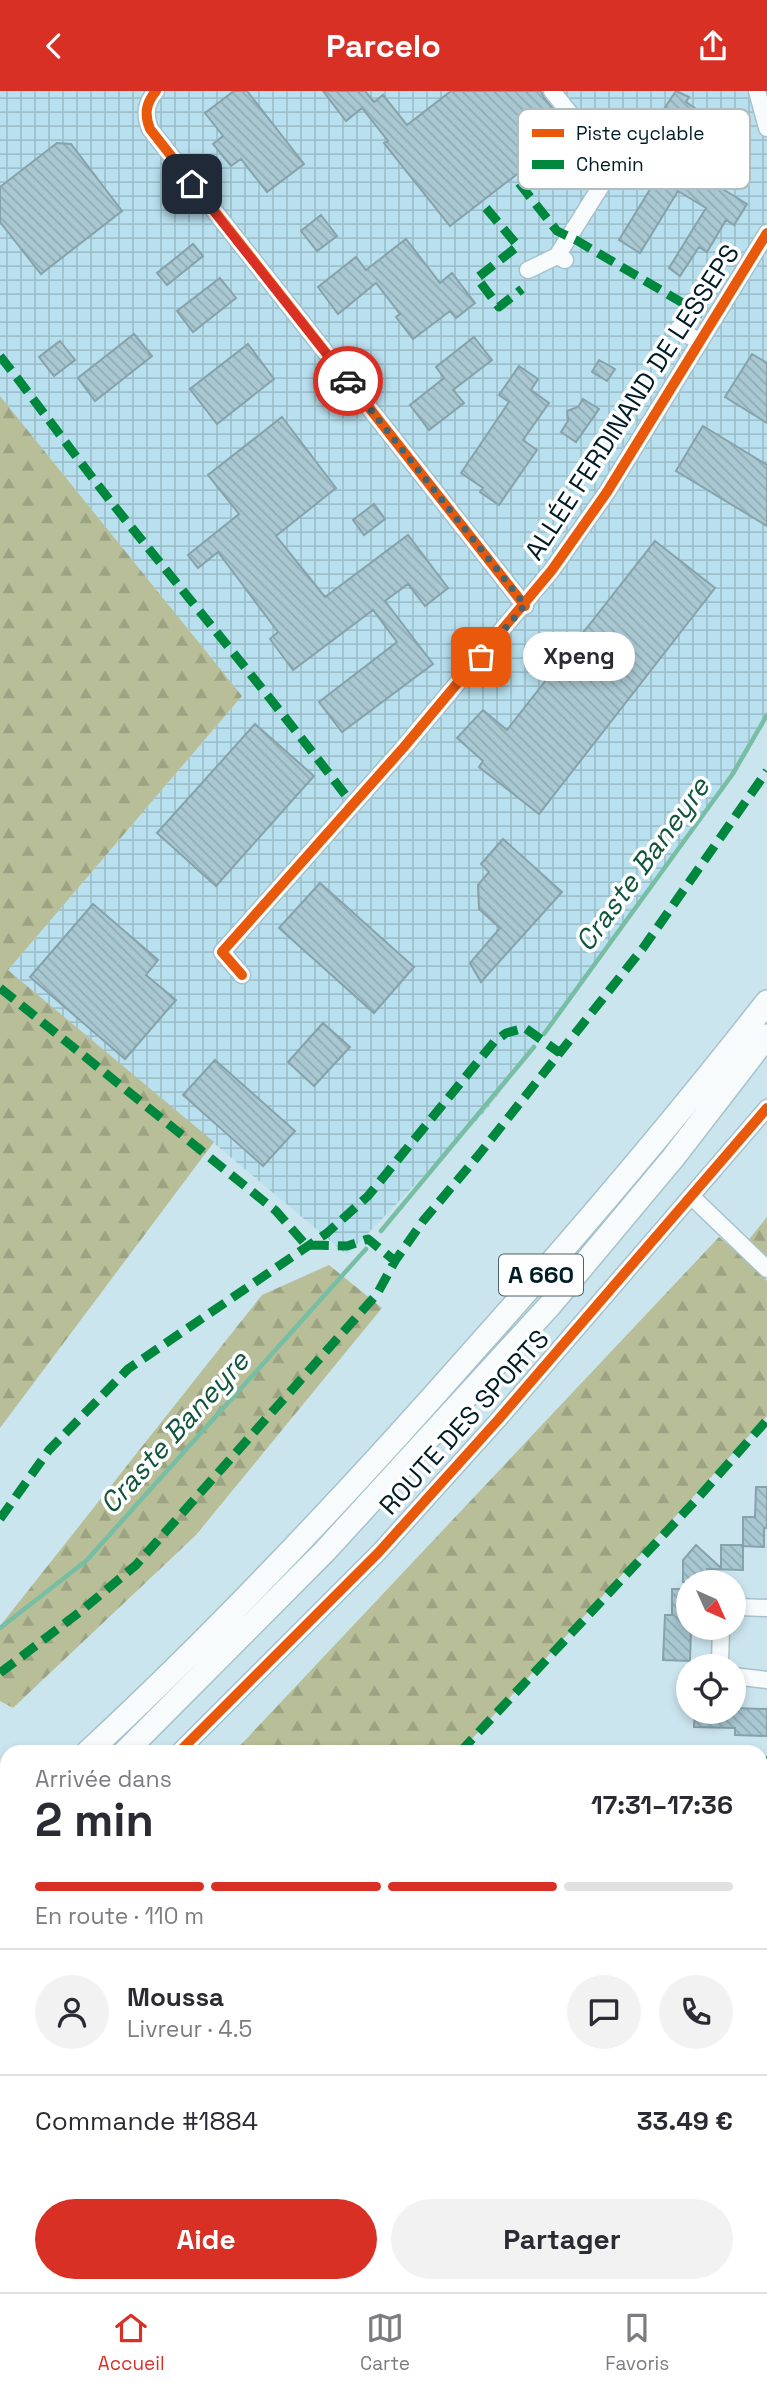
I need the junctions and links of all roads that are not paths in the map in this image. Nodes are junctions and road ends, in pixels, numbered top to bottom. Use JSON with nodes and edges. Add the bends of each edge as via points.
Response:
{"nodes":[{"id":1,"x":156,"y":91,"type":"edge"},
{"id":2,"x":552,"y":91,"type":"edge"},
{"id":3,"x":757,"y":91,"type":"edge"},
{"id":4,"x":566,"y":109,"type":"edge"},
{"id":5,"x":767,"y":128,"type":"edge"},
{"id":6,"x":600,"y":189,"type":"edge"},
{"id":7,"x":767,"y":233,"type":"edge"},
{"id":8,"x":528,"y":270,"type":"dead end"},
{"id":9,"x":678,"y":329,"type":"dead end"},
{"id":10,"x":700,"y":342,"type":"junction"},
{"id":11,"x":525,"y":605,"type":"junction"},
{"id":12,"x":242,"y":975,"type":"dead end"},
{"id":13,"x":767,"y":983,"type":"edge"},
{"id":14,"x":767,"y":1002,"type":"edge"},
{"id":15,"x":767,"y":1036,"type":"edge"},
{"id":16,"x":767,"y":1051,"type":"edge"},
{"id":17,"x":767,"y":1108,"type":"edge"},
{"id":18,"x":673,"y":1159,"type":"junction"},
{"id":19,"x":691,"y":1196,"type":"junction"},
{"id":20,"x":767,"y":1269,"type":"edge"},
{"id":21,"x":544,"y":1271,"type":"junction"},
{"id":22,"x":746,"y":1607,"type":"edge"},
{"id":23,"x":767,"y":1608,"type":"edge"},
{"id":24,"x":746,"y":1677,"type":"edge"},
{"id":25,"x":767,"y":1679,"type":"edge"},
{"id":26,"x":95,"y":1745,"type":"edge"},
{"id":27,"x":132,"y":1745,"type":"edge"},
{"id":28,"x":186,"y":1745,"type":"edge"}],
"edges":[{"from":1,"to":11,"type":"street","via":[[145,111],[150,129]]},
{"from":2,"to":4,"type":"street"},
{"from":3,"to":5,"type":"street"},
{"from":6,"to":8,"type":"street","via":[[561,258]]},
{"from":7,"to":10,"type":"street","name":"ALLÉE FERDINAND DE LESSEPS"},
{"from":9,"to":10,"type":"street"},
{"from":10,"to":11,"type":"street","name":"ALLÉE FERDINAND DE LESSEPS","via":[[607,492]]},
{"from":11,"to":12,"type":"street","name":"ALLÉE FERDINAND DE LESSEPS","via":[[222,952]]},
{"from":13,"to":21,"type":"highway"},
{"from":14,"to":21,"type":"highway","number":"A 660"},
{"from":15,"to":18,"type":"highway","number":"A 660"},
{"from":16,"to":18,"type":"highway"},
{"from":17,"to":19,"type":"street","name":"ROUTE DES SPORTS"},
{"from":18,"to":27,"type":"highway","number":"A 660","via":[[551,1304],[334,1541]]},
{"from":19,"to":20,"type":"street"},
{"from":19,"to":28,"type":"street","name":"ROUTE DES SPORTS","via":[[379,1552]]},
{"from":21,"to":26,"type":"highway","number":"A 660","via":[[304,1538]]},
{"from":22,"to":23,"type":"street"},
{"from":24,"to":25,"type":"street"}]}
